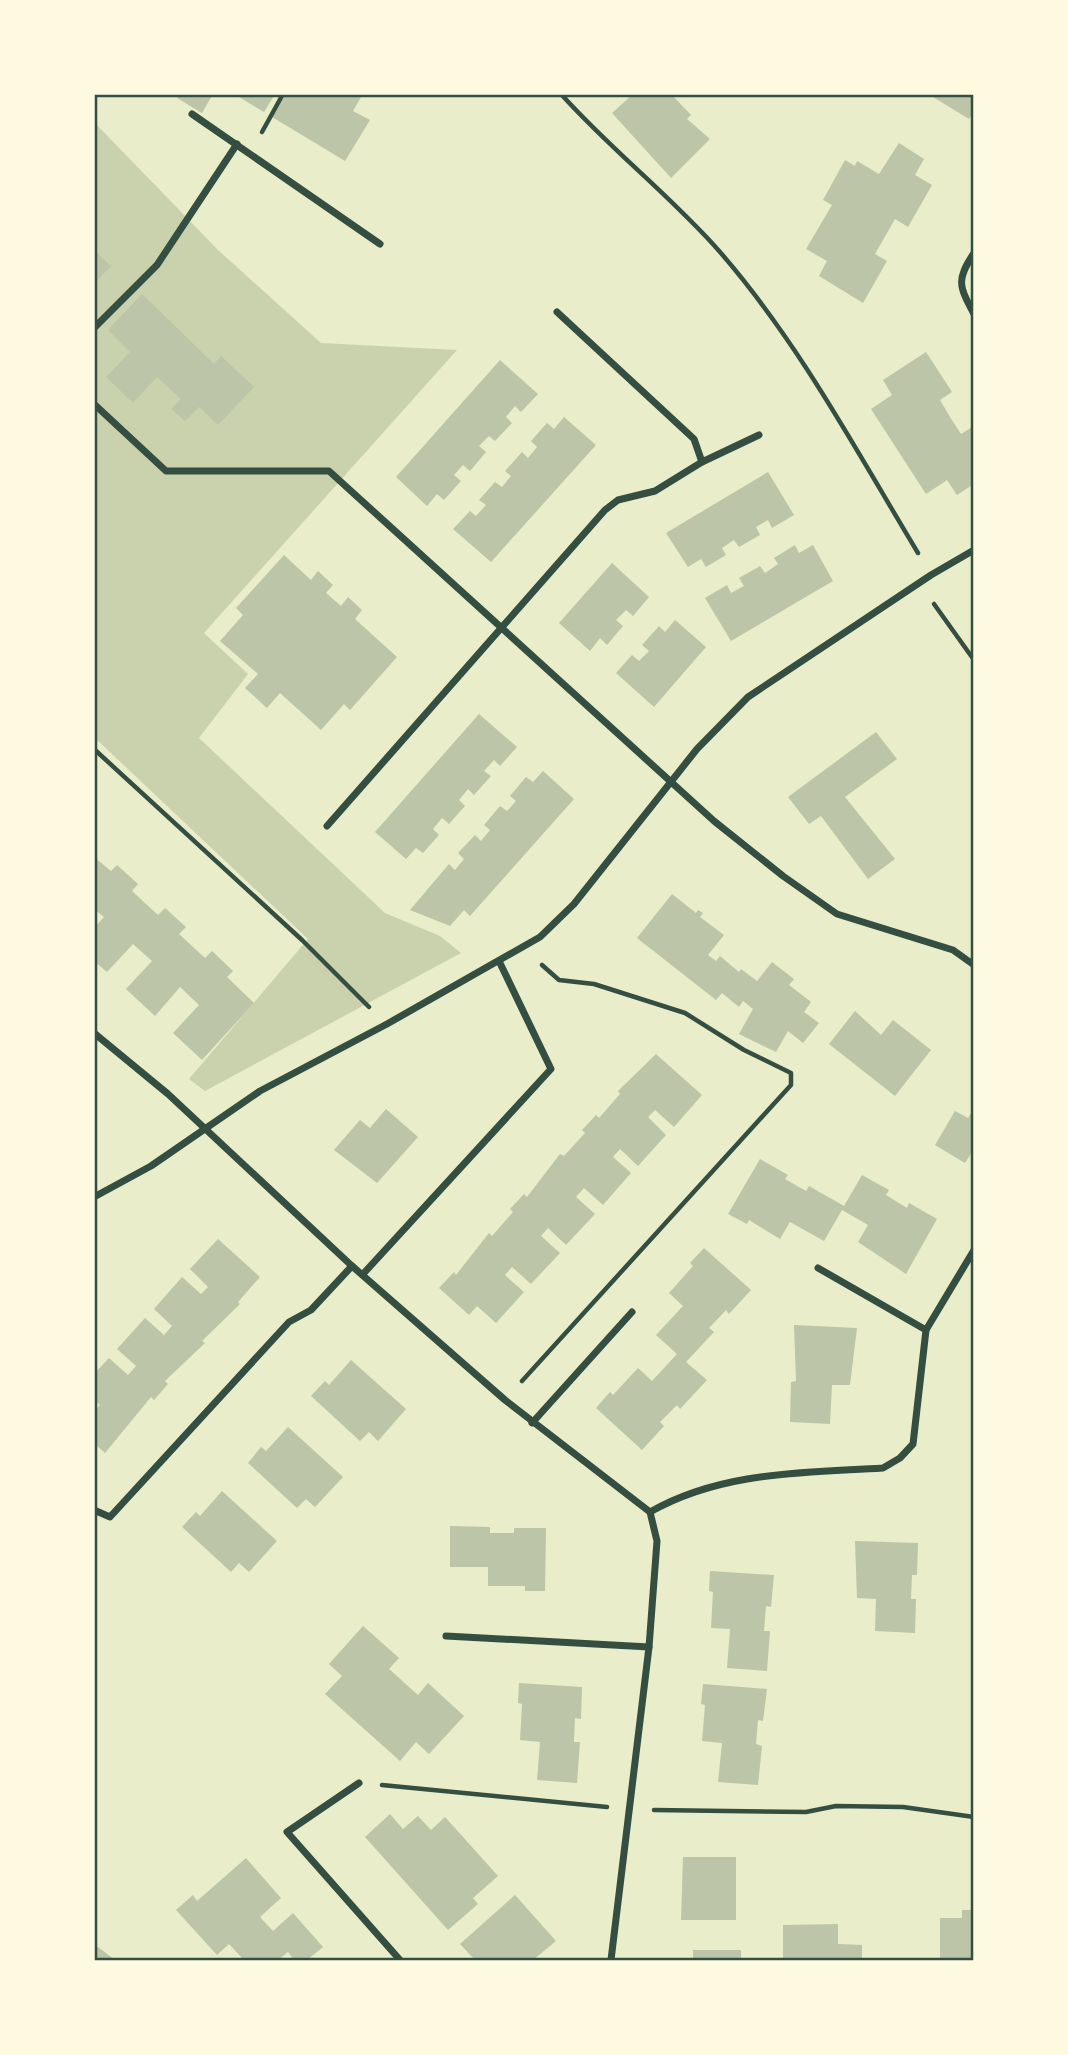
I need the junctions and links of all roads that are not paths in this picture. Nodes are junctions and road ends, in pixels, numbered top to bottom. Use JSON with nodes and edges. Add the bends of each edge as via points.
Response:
{"nodes":[{"id":1,"x":192,"y":114,"type":"dead end"},
{"id":2,"x":237,"y":145,"type":"junction"},
{"id":3,"x":380,"y":244,"type":"dead end"},
{"id":4,"x":974,"y":253,"type":"edge"},
{"id":5,"x":557,"y":312,"type":"dead end"},
{"id":6,"x":974,"y":314,"type":"edge"},
{"id":7,"x":94,"y":328,"type":"edge"},
{"id":8,"x":94,"y":404,"type":"edge"},
{"id":9,"x":760,"y":435,"type":"dead end"},
{"id":10,"x":702,"y":462,"type":"junction"},
{"id":11,"x":974,"y":550,"type":"edge"},
{"id":12,"x":503,"y":629,"type":"junction"},
{"id":13,"x":672,"y":783,"type":"junction"},
{"id":14,"x":327,"y":826,"type":"dead end"},
{"id":15,"x":499,"y":961,"type":"junction"},
{"id":16,"x":974,"y":965,"type":"edge"},
{"id":17,"x":94,"y":1033,"type":"edge"},
{"id":18,"x":203,"y":1128,"type":"junction"},
{"id":19,"x":94,"y":1197,"type":"edge"},
{"id":20,"x":974,"y":1251,"type":"edge"},
{"id":21,"x":352,"y":1266,"type":"junction"},
{"id":22,"x":818,"y":1268,"type":"dead end"},
{"id":23,"x":363,"y":1274,"type":"junction"},
{"id":24,"x":632,"y":1312,"type":"dead end"},
{"id":25,"x":926,"y":1330,"type":"junction"},
{"id":26,"x":533,"y":1423,"type":"junction"},
{"id":27,"x":94,"y":1510,"type":"edge"},
{"id":28,"x":650,"y":1512,"type":"junction"},
{"id":29,"x":446,"y":1636,"type":"dead end"},
{"id":30,"x":649,"y":1647,"type":"junction"},
{"id":31,"x":359,"y":1783,"type":"road end"},
{"id":32,"x":400,"y":1961,"type":"edge"},
{"id":33,"x":611,"y":1961,"type":"edge"}],
"edges":[{"from":1,"to":2,"type":"street"},
{"from":2,"to":3,"type":"street"},
{"from":2,"to":7,"type":"street","via":[[157,265]]},
{"from":4,"to":6,"type":"street","via":[[961,272],[960,288]]},
{"from":5,"to":10,"type":"street","via":[[694,439]]},
{"from":8,"to":12,"type":"street","via":[[166,471],[329,471]]},
{"from":9,"to":10,"type":"street"},
{"from":10,"to":12,"type":"street","via":[[655,491],[618,499]]},
{"from":11,"to":13,"type":"street","via":[[748,697],[697,748]]},
{"from":12,"to":13,"type":"street"},
{"from":12,"to":14,"type":"street"},
{"from":13,"to":15,"type":"street","via":[[574,904],[540,936]]},
{"from":13,"to":16,"type":"street","via":[[783,876],[837,914],[954,950]]},
{"from":15,"to":18,"type":"street","via":[[260,1091]]},
{"from":15,"to":23,"type":"street","via":[[551,1069]]},
{"from":17,"to":18,"type":"street"},
{"from":18,"to":19,"type":"street","via":[[151,1166]]},
{"from":18,"to":21,"type":"street"},
{"from":20,"to":25,"type":"street"},
{"from":21,"to":23,"type":"street"},
{"from":21,"to":27,"type":"street","via":[[311,1310],[289,1322],[110,1517]]},
{"from":22,"to":25,"type":"street"},
{"from":23,"to":26,"type":"street"},
{"from":24,"to":26,"type":"street"},
{"from":25,"to":28,"type":"street","via":[[913,1444],[900,1458],[883,1468],[717,1483]]},
{"from":26,"to":28,"type":"street"},
{"from":28,"to":30,"type":"street","via":[[657,1541]]},
{"from":29,"to":30,"type":"street"},
{"from":30,"to":33,"type":"street"},
{"from":31,"to":32,"type":"street","via":[[287,1832]]}]}
